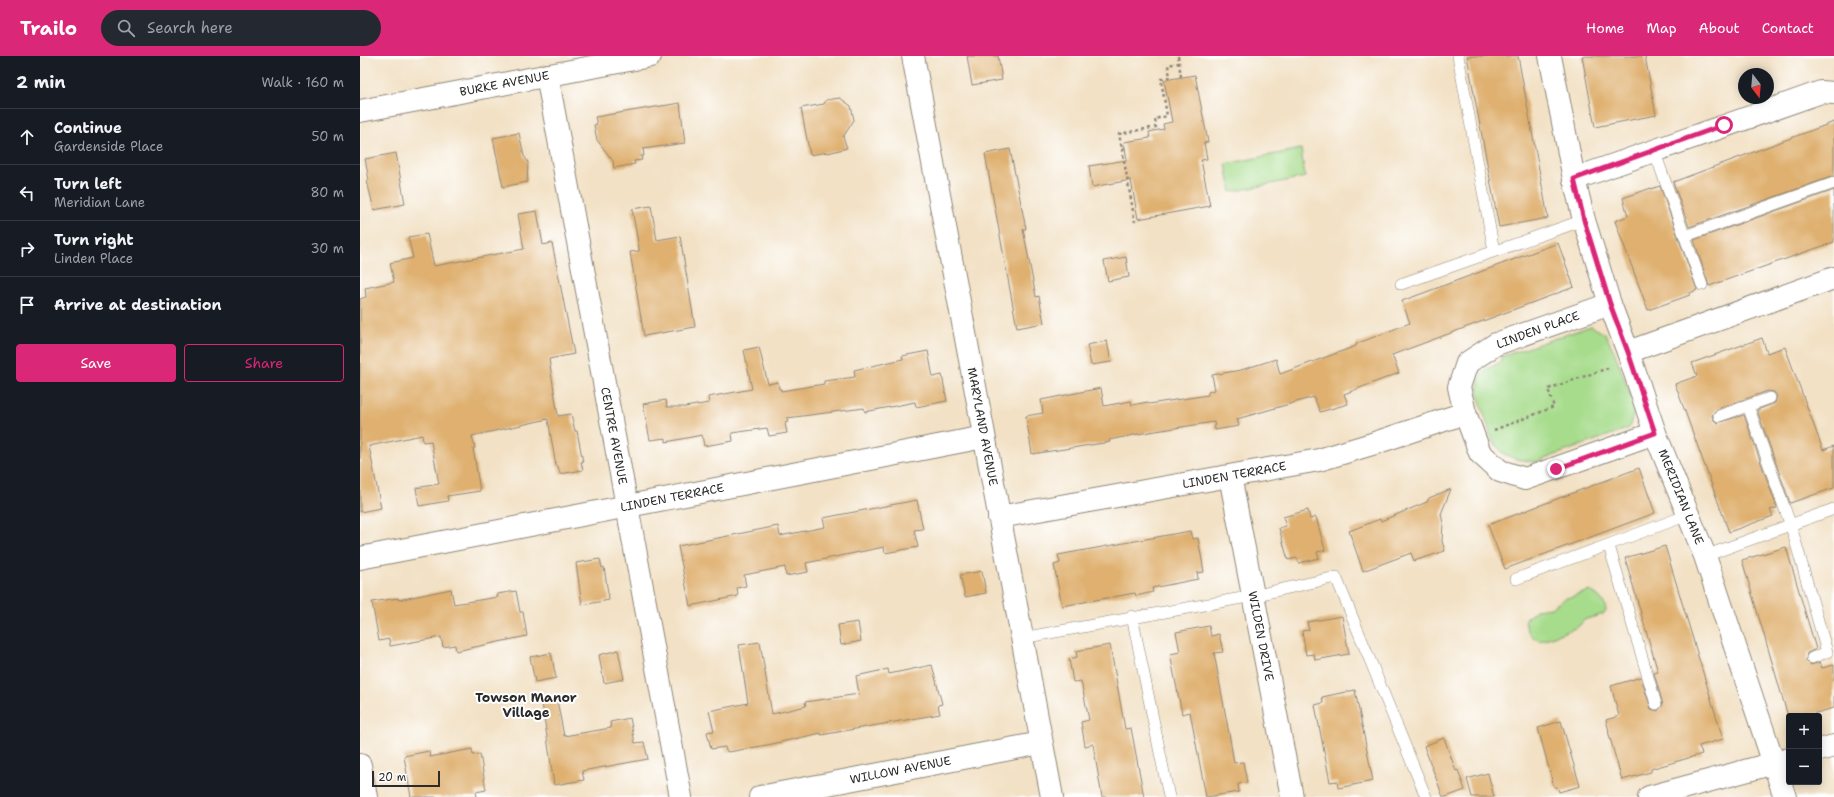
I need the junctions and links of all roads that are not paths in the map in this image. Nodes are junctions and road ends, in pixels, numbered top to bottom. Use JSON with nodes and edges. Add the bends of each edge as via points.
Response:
{"nodes":[{"id":1,"x":650,"y":56,"type":"edge"},
{"id":2,"x":913,"y":56,"type":"edge"},
{"id":3,"x":1458,"y":56,"type":"edge"},
{"id":4,"x":1550,"y":56,"type":"edge"},
{"id":5,"x":547,"y":75,"type":"junction"},
{"id":6,"x":1834,"y":93,"type":"edge"},
{"id":7,"x":360,"y":111,"type":"edge"},
{"id":8,"x":1654,"y":150,"type":"junction"},
{"id":9,"x":1574,"y":179,"type":"junction"},
{"id":10,"x":1834,"y":183,"type":"edge"},
{"id":11,"x":1584,"y":220,"type":"junction"},
{"id":12,"x":1685,"y":236,"type":"junction"},
{"id":13,"x":1494,"y":252,"type":"junction"},
{"id":14,"x":1834,"y":278,"type":"edge"},
{"id":15,"x":1401,"y":284,"type":"dead end"},
{"id":16,"x":1702,"y":285,"type":"dead end"},
{"id":17,"x":1610,"y":304,"type":"junction"},
{"id":18,"x":1628,"y":352,"type":"junction"},
{"id":19,"x":1770,"y":398,"type":"dead end"},
{"id":20,"x":1748,"y":406,"type":"junction"},
{"id":21,"x":1465,"y":413,"type":"junction"},
{"id":22,"x":1719,"y":416,"type":"dead end"},
{"id":23,"x":1655,"y":433,"type":"junction"},
{"id":24,"x":984,"y":437,"type":"junction"},
{"id":25,"x":1230,"y":476,"type":"junction"},
{"id":26,"x":627,"y":506,"type":"junction"},
{"id":27,"x":1834,"y":509,"type":"edge"},
{"id":28,"x":1688,"y":515,"type":"junction"},
{"id":29,"x":999,"y":517,"type":"junction"},
{"id":30,"x":1791,"y":526,"type":"junction"},
{"id":31,"x":1609,"y":546,"type":"junction"},
{"id":32,"x":1705,"y":556,"type":"junction"},
{"id":33,"x":360,"y":558,"type":"edge"},
{"id":34,"x":1516,"y":579,"type":"dead end"},
{"id":35,"x":1253,"y":596,"type":"junction"},
{"id":36,"x":1132,"y":616,"type":"junction"},
{"id":37,"x":1022,"y":638,"type":"junction"},
{"id":38,"x":1812,"y":658,"type":"dead end"},
{"id":39,"x":1656,"y":704,"type":"dead end"},
{"id":40,"x":1041,"y":743,"type":"junction"},
{"id":41,"x":1834,"y":746,"type":"edge"},
{"id":42,"x":1822,"y":749,"type":"edge"},
{"id":43,"x":1782,"y":761,"type":"edge"},
{"id":44,"x":360,"y":765,"type":"edge"},
{"id":45,"x":1688,"y":792,"type":"edge"},
{"id":46,"x":366,"y":797,"type":"edge"},
{"id":47,"x":681,"y":797,"type":"edge"},
{"id":48,"x":760,"y":797,"type":"edge"},
{"id":49,"x":1052,"y":797,"type":"edge"},
{"id":50,"x":1169,"y":797,"type":"edge"},
{"id":51,"x":1292,"y":797,"type":"edge"},
{"id":52,"x":1426,"y":797,"type":"edge"},
{"id":53,"x":1649,"y":797,"type":"edge"},
{"id":54,"x":1785,"y":797,"type":"edge"}],
"edges":[{"from":1,"to":5,"type":"street","name":"BURKE AVENUE"},
{"from":2,"to":24,"type":"street","name":"MARYLAND AVENUE"},
{"from":3,"to":13,"type":"lane"},
{"from":4,"to":9,"type":"street","name":"MERIDIAN LANE"},
{"from":5,"to":7,"type":"street","name":"BURKE AVENUE"},
{"from":5,"to":26,"type":"street","name":"CENTRE AVENUE"},
{"from":6,"to":8,"type":"street","via":[[1822,92]]},
{"from":8,"to":9,"type":"street"},
{"from":8,"to":12,"type":"lane"},
{"from":9,"to":11,"type":"street","name":"MERIDIAN LANE"},
{"from":10,"to":12,"type":"lane"},
{"from":11,"to":13,"type":"lane"},
{"from":11,"to":17,"type":"street","name":"MERIDIAN LANE"},
{"from":12,"to":16,"type":"lane"},
{"from":13,"to":15,"type":"lane"},
{"from":14,"to":18,"type":"street"},
{"from":17,"to":18,"type":"street","name":"MERIDIAN LANE"},
{"from":17,"to":21,"type":"street","name":"LINDEN PLACE","via":[[1496,344],[1467,363],[1459,387]]},
{"from":18,"to":23,"type":"street","name":"MERIDIAN LANE"},
{"from":19,"to":20,"type":"lane"},
{"from":20,"to":22,"type":"lane"},
{"from":20,"to":30,"type":"lane"},
{"from":21,"to":23,"type":"street","name":"LINDEN PLACE","via":[[1480,453],[1500,471],[1524,479]]},
{"from":21,"to":25,"type":"street","name":"LINDEN TERRACE","via":[[1319,460]]},
{"from":23,"to":28,"type":"street","name":"MERIDIAN LANE"},
{"from":24,"to":26,"type":"street","name":"LINDEN TERRACE"},
{"from":24,"to":29,"type":"street","name":"MARYLAND AVENUE"},
{"from":25,"to":29,"type":"street","name":"LINDEN TERRACE"},
{"from":25,"to":35,"type":"street","name":"WILDEN DRIVE"},
{"from":26,"to":33,"type":"street","name":"LINDEN TERRACE"},
{"from":26,"to":47,"type":"street","name":"CENTRE AVENUE"},
{"from":27,"to":30,"type":"lane"},
{"from":28,"to":31,"type":"lane"},
{"from":28,"to":32,"type":"street","name":"MERIDIAN LANE"},
{"from":29,"to":37,"type":"street","name":"MARYLAND AVENUE"},
{"from":30,"to":32,"type":"lane"},
{"from":30,"to":38,"type":"lane","via":[[1827,652]]},
{"from":31,"to":34,"type":"lane"},
{"from":31,"to":39,"type":"lane"},
{"from":32,"to":43,"type":"street","name":"MERIDIAN LANE"},
{"from":35,"to":36,"type":"lane"},
{"from":35,"to":51,"type":"street","name":"WILDEN DRIVE"},
{"from":35,"to":52,"type":"lane","via":[[1336,577]]},
{"from":36,"to":37,"type":"lane"},
{"from":36,"to":50,"type":"lane"},
{"from":37,"to":40,"type":"street","name":"MARYLAND AVENUE"},
{"from":40,"to":48,"type":"street","name":"WILLOW AVENUE"},
{"from":40,"to":49,"type":"street","name":"MARYLAND AVENUE"},
{"from":41,"to":42,"type":"street"},
{"from":43,"to":45,"type":"street"},
{"from":43,"to":54,"type":"street","name":"MERIDIAN LANE"},
{"from":44,"to":46,"type":"street"},
{"from":45,"to":53,"type":"street"}]}
